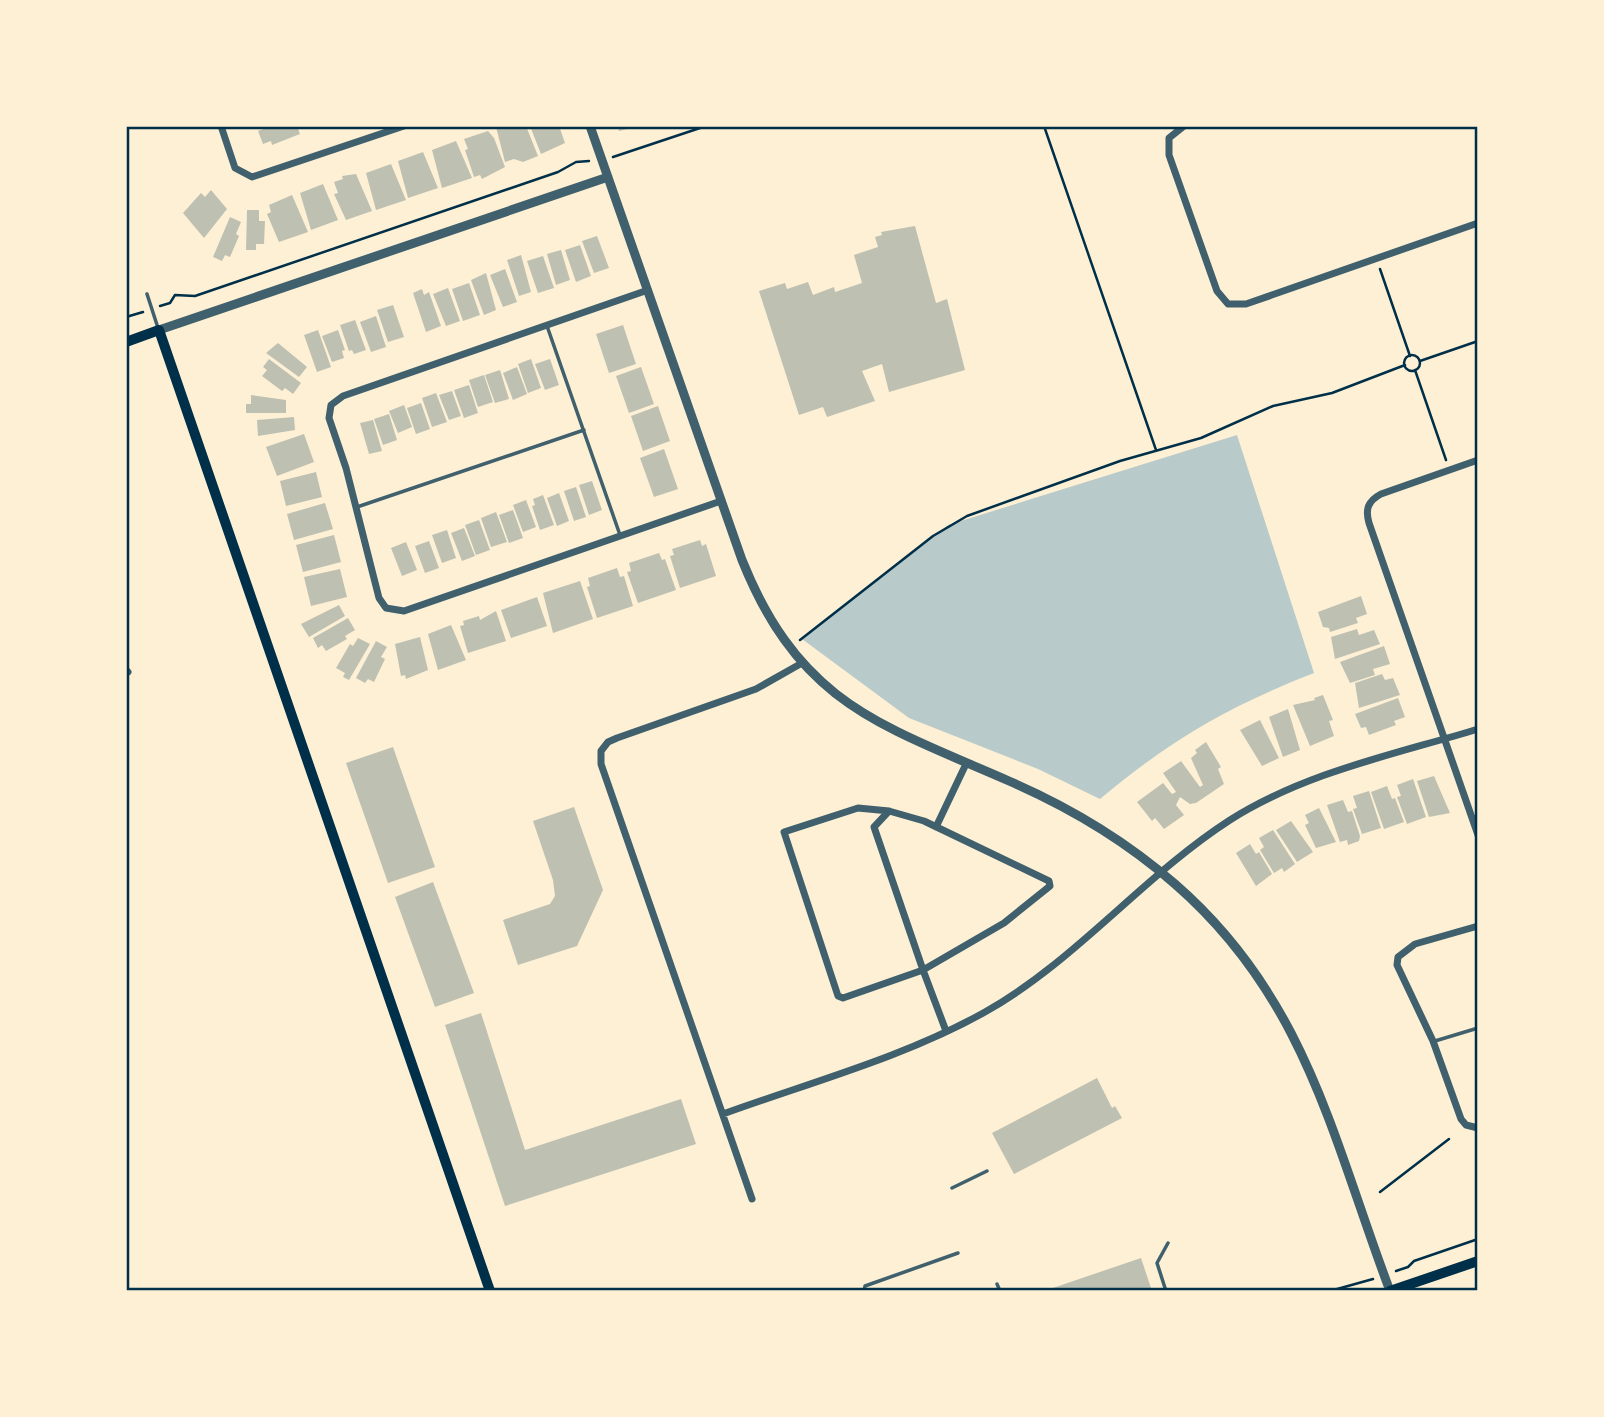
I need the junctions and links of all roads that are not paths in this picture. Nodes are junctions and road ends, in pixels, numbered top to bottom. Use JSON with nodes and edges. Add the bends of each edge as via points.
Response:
{"nodes":[{"id":1,"x":220,"y":126,"type":"edge"},
{"id":2,"x":404,"y":126,"type":"edge"},
{"id":3,"x":590,"y":126,"type":"edge"},
{"id":4,"x":1184,"y":126,"type":"edge"},
{"id":5,"x":608,"y":177,"type":"junction"},
{"id":6,"x":1478,"y":223,"type":"edge"},
{"id":7,"x":648,"y":290,"type":"junction"},
{"id":8,"x":147,"y":294,"type":"dead end"},
{"id":9,"x":547,"y":326,"type":"junction"},
{"id":10,"x":159,"y":330,"type":"junction"},
{"id":11,"x":126,"y":342,"type":"edge"},
{"id":12,"x":583,"y":430,"type":"junction"},
{"id":13,"x":1478,"y":460,"type":"edge"},
{"id":14,"x":721,"y":500,"type":"junction"},
{"id":15,"x":356,"y":508,"type":"junction"},
{"id":16,"x":620,"y":536,"type":"junction"},
{"id":17,"x":802,"y":663,"type":"junction"},
{"id":18,"x":1478,"y":729,"type":"edge"},
{"id":19,"x":1447,"y":739,"type":"junction"},
{"id":20,"x":966,"y":764,"type":"junction"},
{"id":21,"x":889,"y":811,"type":"junction"},
{"id":22,"x":936,"y":827,"type":"junction"},
{"id":23,"x":1478,"y":835,"type":"edge"},
{"id":24,"x":1162,"y":873,"type":"junction"},
{"id":25,"x":1478,"y":926,"type":"edge"},
{"id":26,"x":923,"y":970,"type":"junction"},
{"id":27,"x":1478,"y":1028,"type":"edge"},
{"id":28,"x":946,"y":1031,"type":"junction"},
{"id":29,"x":1433,"y":1041,"type":"junction"},
{"id":30,"x":723,"y":1114,"type":"junction"},
{"id":31,"x":1478,"y":1128,"type":"edge"},
{"id":32,"x":987,"y":1171,"type":"dead end"},
{"id":33,"x":952,"y":1188,"type":"dead end"},
{"id":34,"x":752,"y":1199,"type":"dead end"},
{"id":35,"x":1168,"y":1243,"type":"dead end"},
{"id":36,"x":958,"y":1253,"type":"dead end"},
{"id":37,"x":1478,"y":1261,"type":"edge"},
{"id":38,"x":997,"y":1284,"type":"dead end"},
{"id":39,"x":490,"y":1291,"type":"edge"},
{"id":40,"x":864,"y":1291,"type":"edge"},
{"id":41,"x":1000,"y":1291,"type":"edge"},
{"id":42,"x":1166,"y":1291,"type":"edge"},
{"id":43,"x":1390,"y":1291,"type":"edge"}],
"edges":[{"from":1,"to":2,"type":"street","via":[[235,167],[252,177]]},
{"from":3,"to":5,"type":"street"},
{"from":4,"to":6,"type":"street","via":[[1169,138],[1169,155],[1223,301],[1234,306]]},
{"from":5,"to":7,"type":"street"},
{"from":5,"to":10,"type":"street"},
{"from":7,"to":9,"type":"street"},
{"from":7,"to":14,"type":"street"},
{"from":8,"to":10,"type":"lane"},
{"from":9,"to":12,"type":"lane"},
{"from":9,"to":15,"type":"street","via":[[336,400],[329,418]]},
{"from":10,"to":11,"type":"main road"},
{"from":10,"to":39,"type":"main road"},
{"from":12,"to":15,"type":"lane"},
{"from":12,"to":16,"type":"lane"},
{"from":13,"to":19,"type":"street","via":[[1381,494],[1367,509]]},
{"from":14,"to":16,"type":"street"},
{"from":14,"to":17,"type":"street","via":[[752,584]]},
{"from":15,"to":16,"type":"street","via":[[379,598],[386,608],[397,612]]},
{"from":17,"to":20,"type":"street","via":[[867,718]]},
{"from":17,"to":30,"type":"street","via":[[766,685],[617,738],[601,751],[601,764]]},
{"from":18,"to":19,"type":"street"},
{"from":19,"to":23,"type":"street"},
{"from":19,"to":24,"type":"street","via":[[1337,769],[1276,794],[1205,837]]},
{"from":20,"to":22,"type":"street"},
{"from":20,"to":24,"type":"street","via":[[1060,805]]},
{"from":21,"to":22,"type":"street"},
{"from":21,"to":26,"type":"street","via":[[874,827]]},
{"from":21,"to":26,"type":"street","via":[[858,808],[784,832],[838,996]]},
{"from":22,"to":26,"type":"street","via":[[1049,881],[1050,887],[1004,923]]},
{"from":24,"to":28,"type":"street","via":[[1026,986]]},
{"from":24,"to":43,"type":"street","via":[[1237,951],[1299,1044],[1323,1098]]},
{"from":25,"to":29,"type":"street","via":[[1415,944],[1398,957],[1399,972]]},
{"from":26,"to":28,"type":"street"},
{"from":27,"to":29,"type":"lane"},
{"from":28,"to":30,"type":"street"},
{"from":29,"to":31,"type":"street","via":[[1461,1118]]},
{"from":30,"to":34,"type":"street"},
{"from":32,"to":33,"type":"lane"},
{"from":35,"to":42,"type":"lane","via":[[1157,1263]]},
{"from":36,"to":40,"type":"lane","via":[[865,1286]]},
{"from":37,"to":43,"type":"main road"},
{"from":38,"to":41,"type":"lane"}]}
